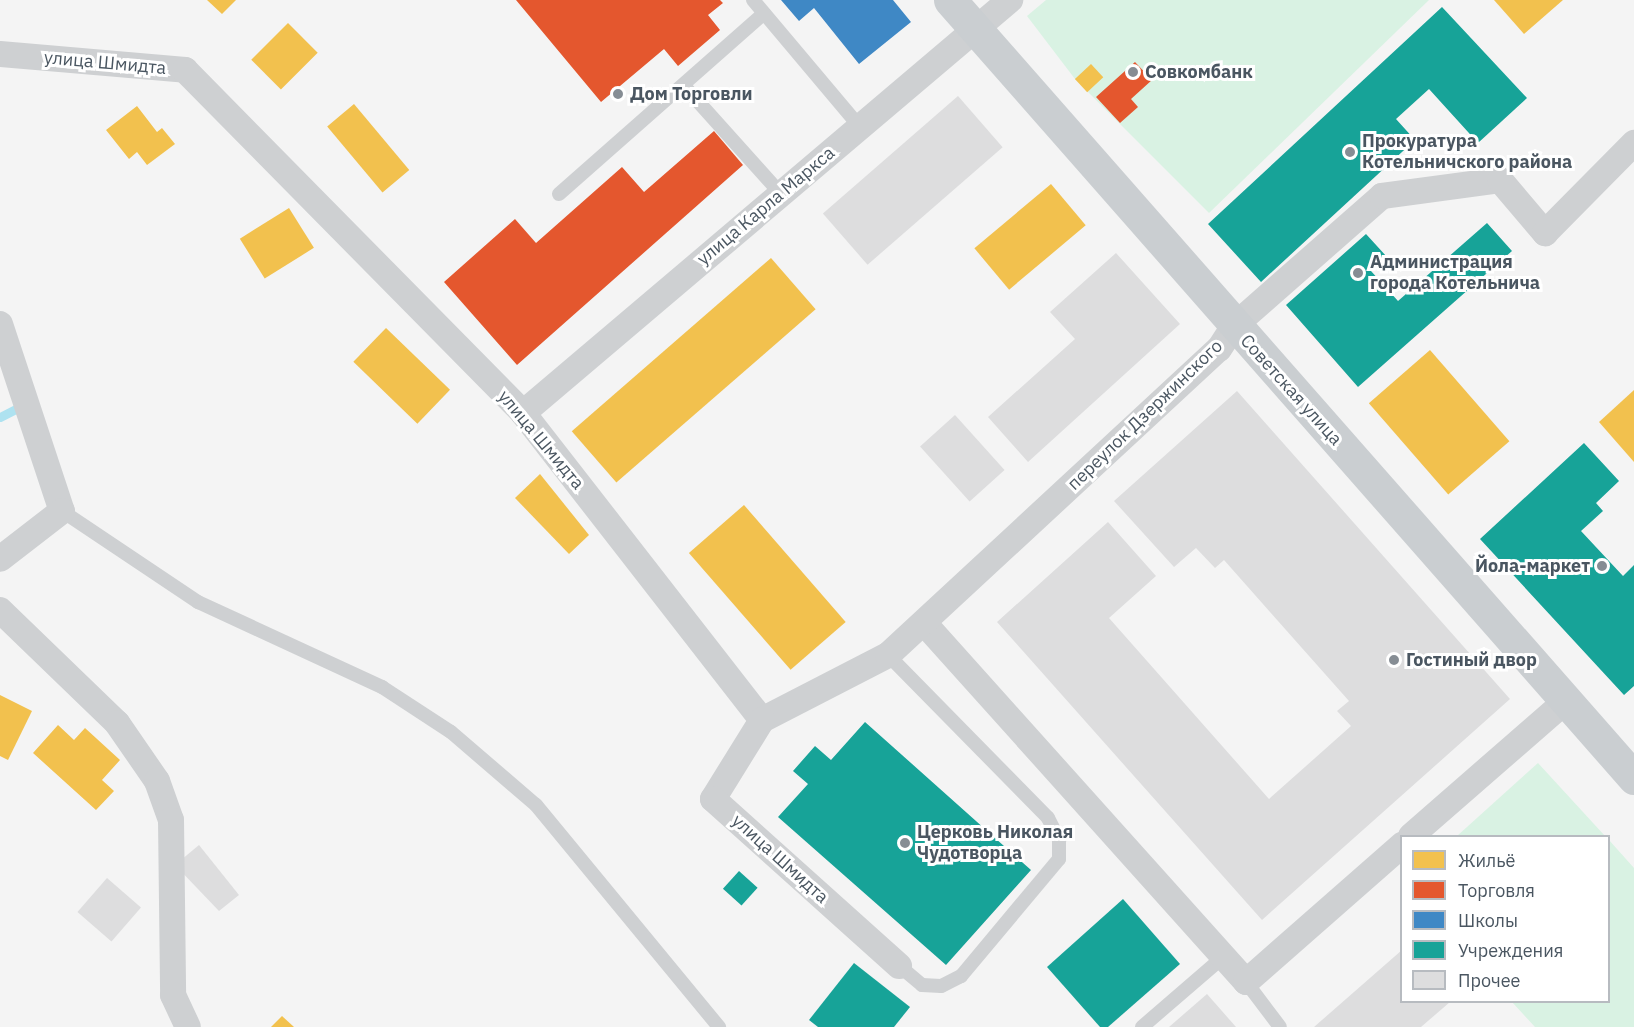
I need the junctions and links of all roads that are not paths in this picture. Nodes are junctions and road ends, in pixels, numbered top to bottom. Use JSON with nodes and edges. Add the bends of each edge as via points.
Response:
{"nodes":[{"id":1,"x":753,"y":0,"type":"edge"},
{"id":2,"x":950,"y":0,"type":"edge"},
{"id":3,"x":1010,"y":0,"type":"edge"},
{"id":4,"x":764,"y":13,"type":"junction"},
{"id":5,"x":975,"y":30,"type":"junction"},
{"id":6,"x":0,"y":54,"type":"edge"},
{"id":7,"x":685,"y":87,"type":"junction"},
{"id":8,"x":860,"y":127,"type":"junction"},
{"id":9,"x":1634,"y":143,"type":"edge"},
{"id":10,"x":559,"y":194,"type":"dead end"},
{"id":11,"x":781,"y":194,"type":"junction"},
{"id":12,"x":0,"y":324,"type":"edge"},
{"id":13,"x":1234,"y":326,"type":"junction"},
{"id":14,"x":523,"y":413,"type":"junction"},
{"id":15,"x":62,"y":511,"type":"junction"},
{"id":16,"x":0,"y":559,"type":"edge"},
{"id":17,"x":0,"y":610,"type":"edge"},
{"id":18,"x":925,"y":624,"type":"junction"},
{"id":19,"x":888,"y":655,"type":"junction"},
{"id":20,"x":1567,"y":700,"type":"junction"},
{"id":21,"x":762,"y":720,"type":"junction"},
{"id":22,"x":1634,"y":778,"type":"edge"},
{"id":23,"x":1413,"y":835,"type":"edge"},
{"id":24,"x":1400,"y":846,"type":"edge"},
{"id":25,"x":1223,"y":957,"type":"junction"},
{"id":26,"x":899,"y":966,"type":"joint"},
{"id":27,"x":1246,"y":982,"type":"junction"},
{"id":28,"x":188,"y":1027,"type":"edge"},
{"id":29,"x":719,"y":1027,"type":"edge"},
{"id":30,"x":1142,"y":1027,"type":"edge"},
{"id":31,"x":1280,"y":1027,"type":"edge"}],
"edges":[{"from":1,"to":4,"type":"lane"},
{"from":2,"to":5,"type":"main road","name":"Советская улица"},
{"from":3,"to":5,"type":"street","name":"улица Карла Маркса"},
{"from":4,"to":7,"type":"lane"},
{"from":4,"to":8,"type":"lane"},
{"from":5,"to":8,"type":"street","name":"улица Карла Маркса"},
{"from":5,"to":13,"type":"main road","name":"Советская улица"},
{"from":6,"to":14,"type":"street","name":"улица Шмидта","via":[[185,70]]},
{"from":7,"to":10,"type":"lane"},
{"from":7,"to":11,"type":"lane"},
{"from":8,"to":11,"type":"street","name":"улица Карла Маркса"},
{"from":9,"to":13,"type":"street","name":"переулок Дзержинского","via":[[1545,233],[1500,180],[1382,196]]},
{"from":11,"to":14,"type":"street","name":"улица Карла Маркса"},
{"from":12,"to":15,"type":"street"},
{"from":13,"to":18,"type":"street","name":"переулок Дзержинского","via":[[1219,349]]},
{"from":13,"to":20,"type":"main road","name":"Советская улица"},
{"from":14,"to":21,"type":"street","name":"улица Шмидта"},
{"from":15,"to":16,"type":"street"},
{"from":15,"to":29,"type":"lane","via":[[198,602],[382,687],[451,732],[536,805]]},
{"from":17,"to":28,"type":"street","via":[[117,723],[157,781],[171,820],[173,995]]},
{"from":18,"to":19,"type":"street","name":"переулок Дзержинского"},
{"from":18,"to":25,"type":"street"},
{"from":19,"to":21,"type":"street","name":"переулок Дзержинского"},
{"from":19,"to":26,"type":"lane","via":[[1048,818],[1059,840],[1059,859],[961,976],[941,986],[922,985]]},
{"from":20,"to":22,"type":"main road","name":"Советская улица"},
{"from":20,"to":23,"type":"street"},
{"from":21,"to":26,"type":"street","name":"улица Шмидта","via":[[713,799]]},
{"from":24,"to":27,"type":"street"},
{"from":25,"to":27,"type":"street"},
{"from":25,"to":30,"type":"lane"},
{"from":27,"to":31,"type":"lane"}]}
